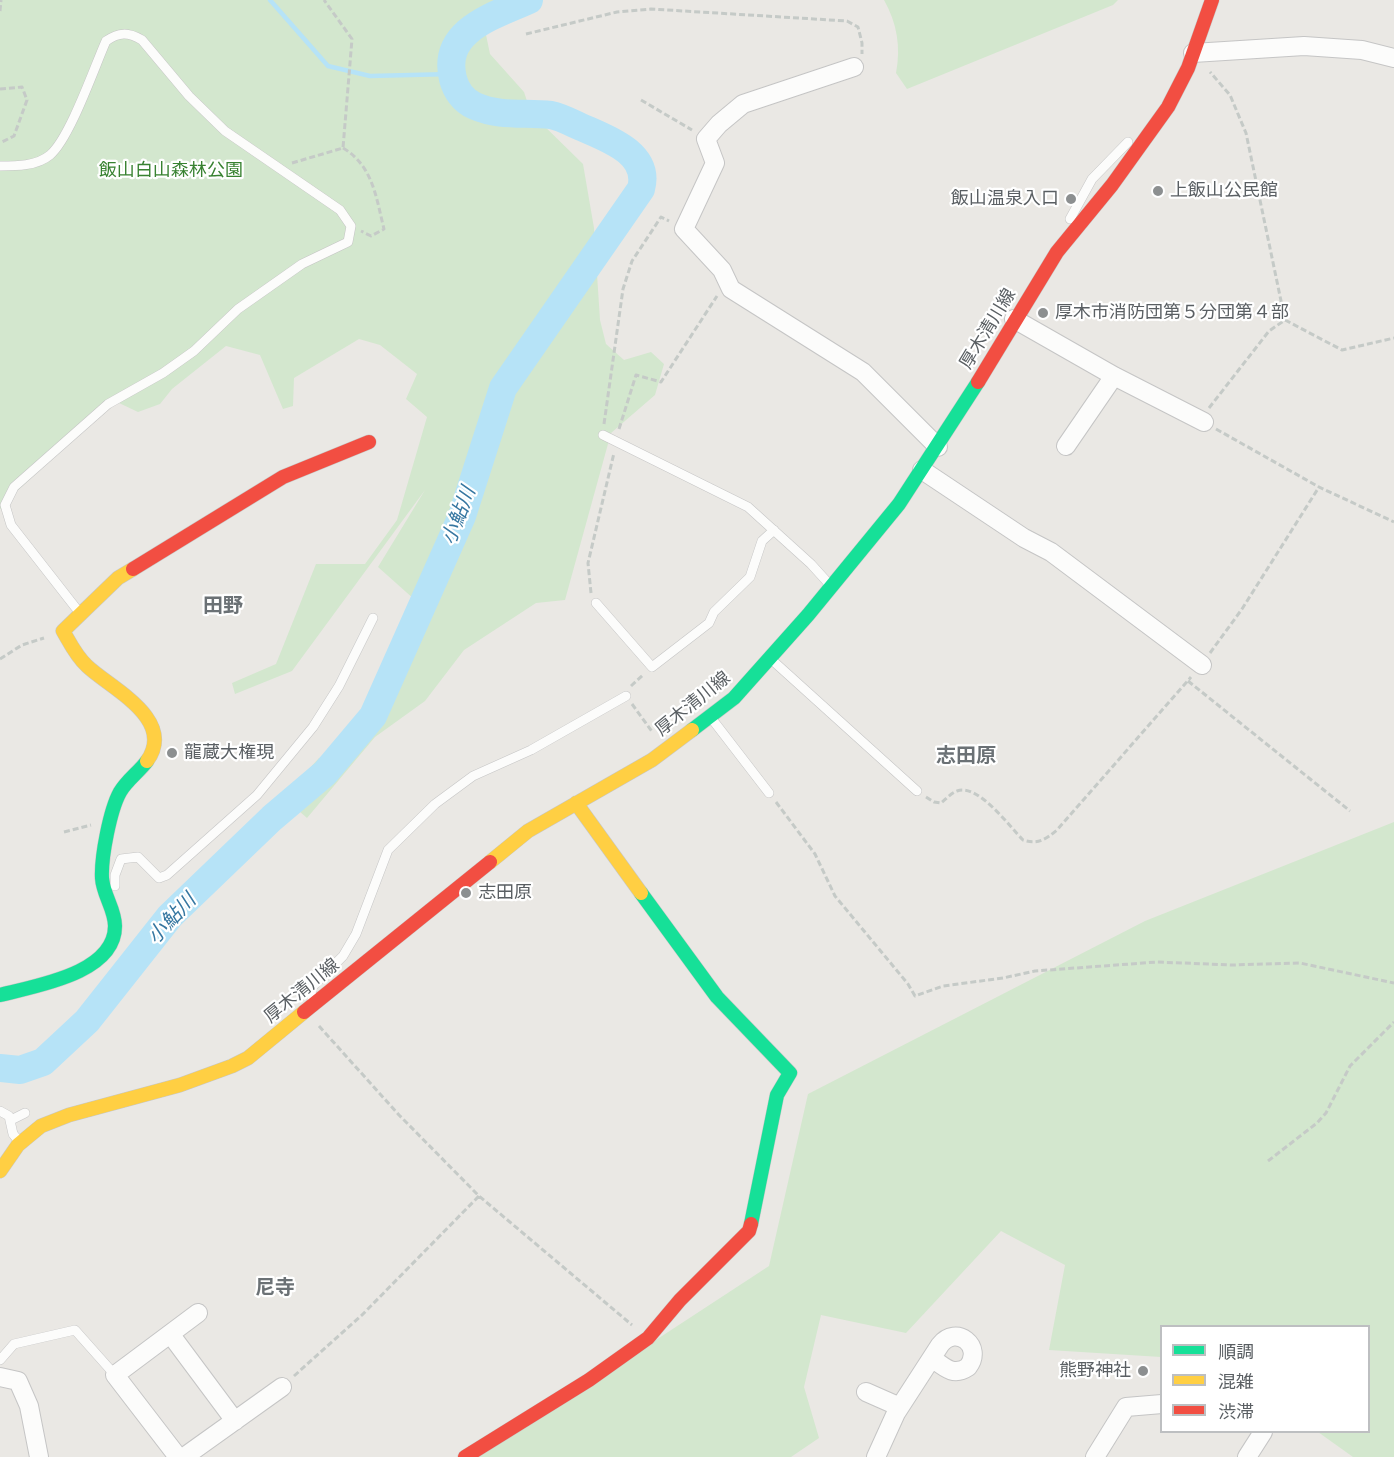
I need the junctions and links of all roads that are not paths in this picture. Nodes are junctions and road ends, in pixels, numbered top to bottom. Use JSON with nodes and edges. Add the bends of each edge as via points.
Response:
{"nodes":[{"id":1,"x":1212,"y":0,"type":"edge"},
{"id":2,"x":1196,"y":54,"type":"junction"},
{"id":3,"x":1394,"y":58,"type":"edge"},
{"id":4,"x":854,"y":67,"type":"road end"},
{"id":5,"x":1168,"y":107,"type":"junction"},
{"id":6,"x":0,"y":166,"type":"edge"},
{"id":7,"x":1057,"y":252,"type":"junction"},
{"id":8,"x":1014,"y":319,"type":"junction"},
{"id":9,"x":1114,"y":376,"type":"junction"},
{"id":10,"x":1202,"y":421,"type":"road end"},
{"id":11,"x":603,"y":435,"type":"road end"},
{"id":12,"x":369,"y":442,"type":"dead end"},
{"id":13,"x":1066,"y":446,"type":"dead end"},
{"id":14,"x":938,"y":447,"type":"junction"},
{"id":15,"x":922,"y":470,"type":"junction"},
{"id":16,"x":774,"y":530,"type":"junction"},
{"id":17,"x":832,"y":587,"type":"junction"},
{"id":18,"x":596,"y":603,"type":"road end"},
{"id":19,"x":81,"y":614,"type":"junction"},
{"id":20,"x":373,"y":618,"type":"dead end"},
{"id":21,"x":770,"y":658,"type":"junction"},
{"id":22,"x":1202,"y":665,"type":"road end"},
{"id":23,"x":626,"y":696,"type":"road end"},
{"id":24,"x":710,"y":718,"type":"junction"},
{"id":25,"x":917,"y":791,"type":"road end"},
{"id":26,"x":769,"y":793,"type":"road end"},
{"id":27,"x":576,"y":803,"type":"junction"},
{"id":28,"x":109,"y":902,"type":"junction"},
{"id":29,"x":0,"y":995,"type":"edge"},
{"id":30,"x":309,"y":1008,"type":"junction"},
{"id":31,"x":0,"y":1111,"type":"edge"},
{"id":32,"x":26,"y":1113,"type":"dead end"},
{"id":33,"x":10,"y":1120,"type":"junction"},
{"id":34,"x":20,"y":1143,"type":"junction"},
{"id":35,"x":0,"y":1171,"type":"edge"},
{"id":36,"x":198,"y":1313,"type":"dead end"},
{"id":37,"x":171,"y":1335,"type":"junction"},
{"id":38,"x":932,"y":1358,"type":"dead end"},
{"id":39,"x":0,"y":1360,"type":"edge"},
{"id":40,"x":115,"y":1375,"type":"junction"},
{"id":41,"x":0,"y":1377,"type":"edge"},
{"id":42,"x":282,"y":1387,"type":"road end"},
{"id":43,"x":866,"y":1392,"type":"dead end"},
{"id":44,"x":1160,"y":1404,"type":"edge"},
{"id":45,"x":900,"y":1407,"type":"junction"},
{"id":46,"x":236,"y":1421,"type":"junction"},
{"id":47,"x":1262,"y":1433,"type":"edge"},
{"id":48,"x":39,"y":1457,"type":"edge"},
{"id":49,"x":178,"y":1457,"type":"edge"},
{"id":50,"x":184,"y":1457,"type":"edge"},
{"id":51,"x":465,"y":1457,"type":"edge"},
{"id":52,"x":876,"y":1457,"type":"edge"},
{"id":53,"x":1095,"y":1457,"type":"edge"},
{"id":54,"x":1247,"y":1457,"type":"edge"}],
"edges":[{"from":1,"to":2,"type":"main road","name":"厚木清川線"},
{"from":2,"to":3,"type":"street","via":[[1304,46],[1362,50]]},
{"from":2,"to":5,"type":"main road","name":"厚木清川線"},
{"from":4,"to":14,"type":"street","via":[[743,104],[718,124],[706,139],[715,163],[684,229],[722,270],[731,289],[863,372]]},
{"from":5,"to":7,"type":"main road","name":"厚木清川線"},
{"from":5,"to":7,"type":"lane","via":[[1092,179]]},
{"from":6,"to":19,"type":"lane","via":[[36,162],[51,155],[106,41],[125,33],[141,40],[225,131],[340,210],[351,226],[348,242],[302,264],[238,309],[194,351],[108,404],[15,487],[5,505],[11,525]]},
{"from":7,"to":8,"type":"main road","name":"厚木清川線"},
{"from":8,"to":9,"type":"street"},
{"from":8,"to":14,"type":"main road","name":"厚木清川線"},
{"from":9,"to":10,"type":"street"},
{"from":9,"to":13,"type":"street"},
{"from":11,"to":16,"type":"lane","via":[[748,507]]},
{"from":12,"to":19,"type":"main road","via":[[283,477],[118,578]]},
{"from":14,"to":15,"type":"main road","name":"厚木清川線"},
{"from":15,"to":17,"type":"main road","name":"厚木清川線"},
{"from":15,"to":22,"type":"street","via":[[1051,552]]},
{"from":16,"to":17,"type":"lane"},
{"from":16,"to":18,"type":"lane","via":[[762,542],[750,577],[714,612],[709,623],[652,667]]},
{"from":17,"to":21,"type":"main road","name":"厚木清川線"},
{"from":19,"to":28,"type":"main road","via":[[63,631],[78,657],[130,700],[150,723],[156,741],[151,759],[120,792],[110,824],[102,876]]},
{"from":20,"to":28,"type":"lane","via":[[313,727],[257,795],[167,875],[154,875],[138,856],[121,859],[115,875],[115,896]]},
{"from":21,"to":24,"type":"main road","name":"厚木清川線"},
{"from":21,"to":25,"type":"lane"},
{"from":23,"to":30,"type":"lane","via":[[531,750],[473,776],[415,823],[388,850],[356,934],[343,956],[311,988]]},
{"from":24,"to":26,"type":"lane"},
{"from":24,"to":27,"type":"main road","name":"厚木清川線","via":[[666,750]]},
{"from":27,"to":30,"type":"main road","name":"厚木清川線","via":[[528,831]]},
{"from":27,"to":51,"type":"main road","via":[[717,997],[790,1074],[777,1095],[749,1231],[648,1338],[589,1380]]},
{"from":28,"to":29,"type":"main road","via":[[116,920],[115,935],[92,964],[80,972]]},
{"from":30,"to":34,"type":"main road","name":"厚木清川線","via":[[248,1058],[226,1070],[58,1118]]},
{"from":31,"to":33,"type":"lane"},
{"from":32,"to":33,"type":"lane"},
{"from":33,"to":34,"type":"lane"},
{"from":34,"to":35,"type":"main road","name":"厚木清川線"},
{"from":36,"to":37,"type":"street"},
{"from":37,"to":40,"type":"street"},
{"from":37,"to":46,"type":"street"},
{"from":38,"to":45,"type":"street"},
{"from":39,"to":40,"type":"lane","via":[[14,1344],[75,1330]]},
{"from":40,"to":49,"type":"street"},
{"from":41,"to":48,"type":"street","via":[[18,1381],[29,1406]]},
{"from":42,"to":46,"type":"street"},
{"from":43,"to":45,"type":"street"},
{"from":44,"to":53,"type":"street","via":[[1126,1407]]},
{"from":45,"to":52,"type":"street"},
{"from":46,"to":50,"type":"street"},
{"from":47,"to":54,"type":"street"}]}
